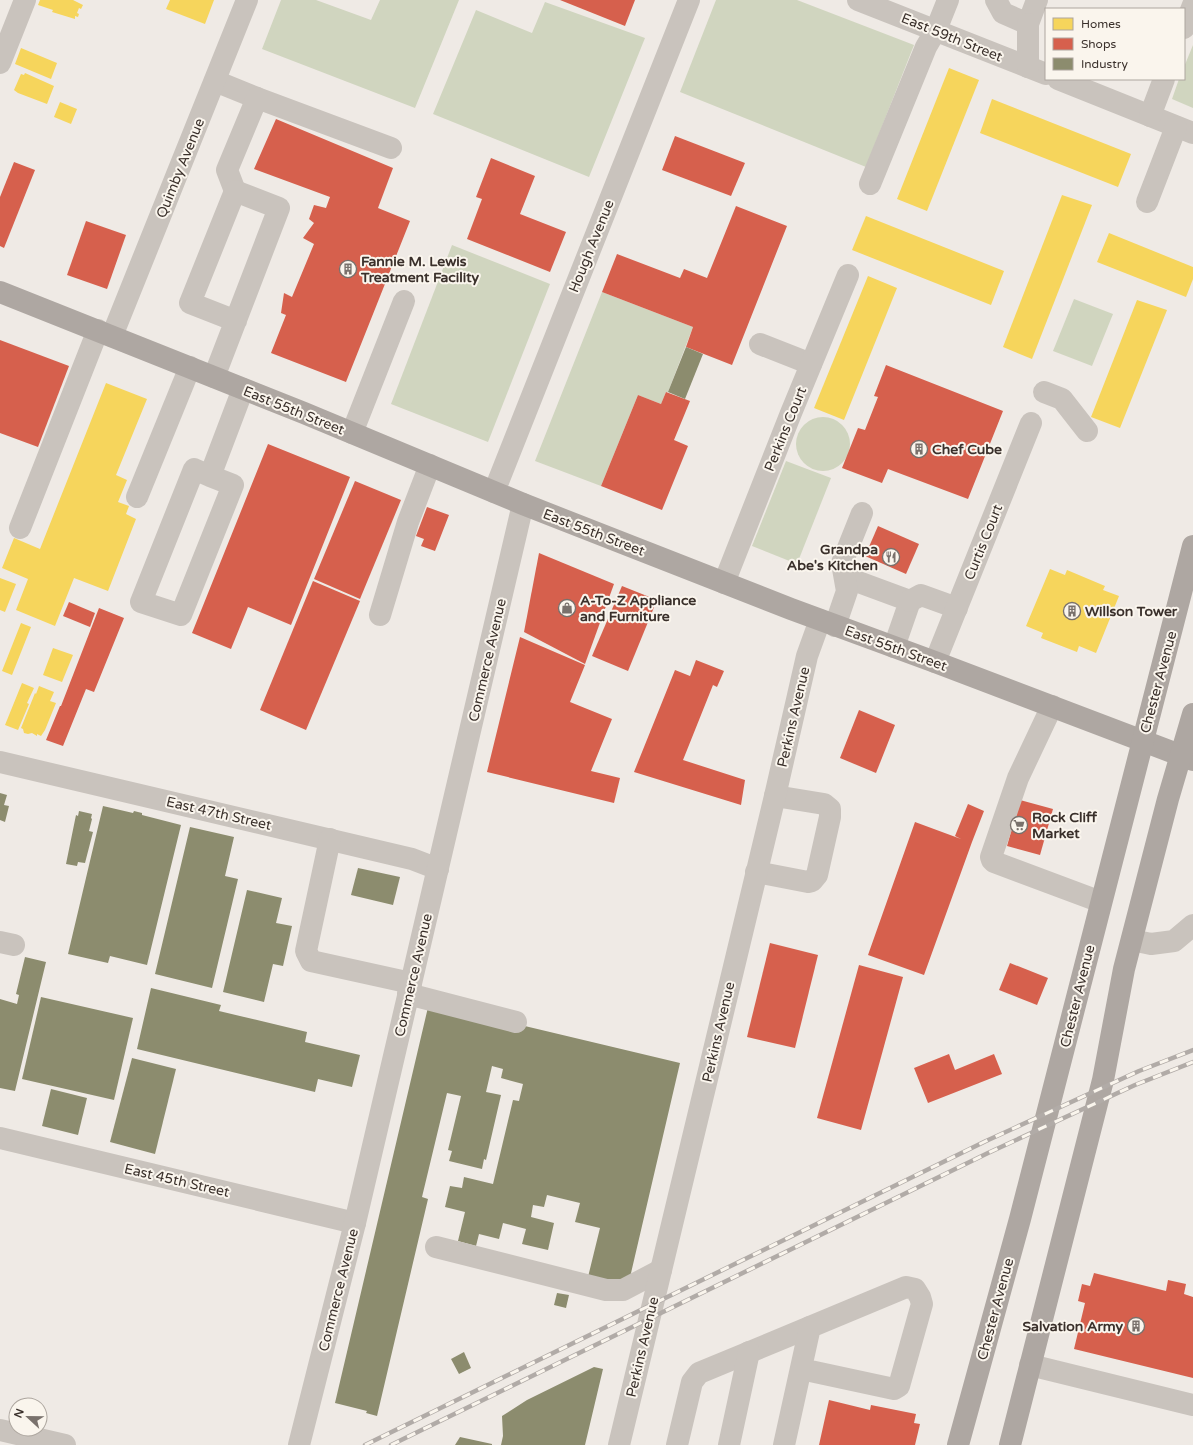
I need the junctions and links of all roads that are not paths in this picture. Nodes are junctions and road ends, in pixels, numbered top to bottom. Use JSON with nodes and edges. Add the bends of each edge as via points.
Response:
{"nodes":[{"id":1,"x":25,"y":0,"type":"edge"},
{"id":2,"x":247,"y":0,"type":"edge"},
{"id":3,"x":688,"y":0,"type":"edge"},
{"id":4,"x":858,"y":0,"type":"edge"},
{"id":5,"x":948,"y":0,"type":"edge"},
{"id":6,"x":996,"y":0,"type":"edge"},
{"id":7,"x":1037,"y":0,"type":"edge"},
{"id":8,"x":1193,"y":5,"type":"edge"},
{"id":9,"x":1028,"y":24,"type":"junction"},
{"id":10,"x":1185,"y":25,"type":"edge"},
{"id":11,"x":936,"y":30,"type":"junction"},
{"id":12,"x":0,"y":63,"type":"edge"},
{"id":13,"x":1037,"y":71,"type":"edge"},
{"id":14,"x":1060,"y":80,"type":"edge"},
{"id":15,"x":1164,"y":80,"type":"edge"},
{"id":16,"x":214,"y":81,"type":"junction"},
{"id":17,"x":257,"y":98,"type":"junction"},
{"id":18,"x":1150,"y":116,"type":"junction"},
{"id":19,"x":1184,"y":130,"type":"edge"},
{"id":20,"x":392,"y":148,"type":"dead end"},
{"id":21,"x":870,"y":184,"type":"dead end"},
{"id":22,"x":235,"y":191,"type":"junction"},
{"id":23,"x":1147,"y":202,"type":"dead end"},
{"id":24,"x":848,"y":275,"type":"dead end"},
{"id":25,"x":0,"y":292,"type":"edge"},
{"id":26,"x":404,"y":301,"type":"dead end"},
{"id":27,"x":236,"y":321,"type":"junction"},
{"id":28,"x":105,"y":333,"type":"junction"},
{"id":29,"x":760,"y":344,"type":"dead end"},
{"id":30,"x":811,"y":364,"type":"junction"},
{"id":31,"x":190,"y":367,"type":"junction"},
{"id":32,"x":214,"y":377,"type":"junction"},
{"id":33,"x":243,"y":389,"type":"junction"},
{"id":34,"x":1044,"y":392,"type":"dead end"},
{"id":35,"x":1031,"y":423,"type":"dead end"},
{"id":36,"x":1087,"y":431,"type":"dead end"},
{"id":37,"x":352,"y":433,"type":"junction"},
{"id":38,"x":430,"y":465,"type":"junction"},
{"id":39,"x":210,"y":476,"type":"junction"},
{"id":40,"x":494,"y":492,"type":"junction"},
{"id":41,"x":137,"y":497,"type":"dead end"},
{"id":42,"x":523,"y":504,"type":"junction"},
{"id":43,"x":862,"y":513,"type":"dead end"},
{"id":44,"x":20,"y":528,"type":"dead end"},
{"id":45,"x":1193,"y":546,"type":"edge"},
{"id":46,"x":845,"y":577,"type":"junction"},
{"id":47,"x":724,"y":583,"type":"junction"},
{"id":48,"x":910,"y":601,"type":"junction"},
{"id":49,"x":957,"y":608,"type":"junction"},
{"id":50,"x":380,"y":615,"type":"dead end"},
{"id":51,"x":828,"y":623,"type":"junction"},
{"id":52,"x":894,"y":647,"type":"junction"},
{"id":53,"x":935,"y":662,"type":"junction"},
{"id":54,"x":1052,"y":706,"type":"junction"},
{"id":55,"x":1193,"y":714,"type":"edge"},
{"id":56,"x":1143,"y":740,"type":"junction"},
{"id":57,"x":1187,"y":757,"type":"edge"},
{"id":58,"x":0,"y":762,"type":"edge"},
{"id":59,"x":775,"y":796,"type":"junction"},
{"id":60,"x":330,"y":840,"type":"junction"},
{"id":61,"x":438,"y":869,"type":"junction"},
{"id":62,"x":756,"y":872,"type":"junction"},
{"id":63,"x":1101,"y":902,"type":"junction"},
{"id":64,"x":1193,"y":925,"type":"edge"},
{"id":65,"x":1132,"y":940,"type":"junction"},
{"id":66,"x":410,"y":988,"type":"junction"},
{"id":67,"x":516,"y":1022,"type":"dead end"},
{"id":68,"x":0,"y":1138,"type":"edge"},
{"id":69,"x":355,"y":1223,"type":"junction"},
{"id":70,"x":436,"y":1248,"type":"dead end"},
{"id":71,"x":661,"y":1270,"type":"junction"},
{"id":72,"x":810,"y":1327,"type":"junction"},
{"id":73,"x":749,"y":1352,"type":"junction"},
{"id":74,"x":1030,"y":1365,"type":"junction"},
{"id":75,"x":801,"y":1368,"type":"junction"},
{"id":76,"x":1193,"y":1405,"type":"edge"},
{"id":77,"x":0,"y":1430,"type":"edge"},
{"id":78,"x":65,"y":1445,"type":"edge"},
{"id":79,"x":299,"y":1445,"type":"edge"},
{"id":80,"x":619,"y":1445,"type":"edge"},
{"id":81,"x":677,"y":1445,"type":"edge"},
{"id":82,"x":729,"y":1445,"type":"edge"},
{"id":83,"x":784,"y":1445,"type":"edge"},
{"id":84,"x":958,"y":1445,"type":"edge"},
{"id":85,"x":1010,"y":1445,"type":"edge"}],
"edges":[{"from":1,"to":12,"type":"street"},
{"from":2,"to":16,"type":"street","name":"Quimby Avenue"},
{"from":3,"to":40,"type":"street","name":"Hough Avenue"},
{"from":4,"to":11,"type":"street","name":"East 59th Street"},
{"from":5,"to":11,"type":"street"},
{"from":6,"to":9,"type":"street","via":[[1003,13]]},
{"from":7,"to":9,"type":"street"},
{"from":8,"to":10,"type":"street"},
{"from":9,"to":13,"type":"street"},
{"from":11,"to":13,"type":"street","name":"East 59th Street"},
{"from":11,"to":21,"type":"street","via":[[926,47]]},
{"from":14,"to":18,"type":"street"},
{"from":15,"to":18,"type":"street"},
{"from":16,"to":17,"type":"street"},
{"from":16,"to":28,"type":"street","name":"Quimby Avenue"},
{"from":17,"to":20,"type":"street"},
{"from":17,"to":22,"type":"street","via":[[227,170]]},
{"from":18,"to":19,"type":"street"},
{"from":19,"to":23,"type":"street"},
{"from":22,"to":27,"type":"street","via":[[280,208]]},
{"from":22,"to":27,"type":"street","via":[[190,303]]},
{"from":24,"to":30,"type":"street","name":"Perkins Court"},
{"from":25,"to":28,"type":"main road","name":"East 55th Street"},
{"from":26,"to":37,"type":"street"},
{"from":27,"to":32,"type":"street"},
{"from":28,"to":31,"type":"main road","name":"East 55th Street"},
{"from":28,"to":44,"type":"street","name":"Quimby Avenue"},
{"from":29,"to":30,"type":"street"},
{"from":30,"to":47,"type":"street","name":"Perkins Court"},
{"from":31,"to":32,"type":"main road","name":"East 55th Street"},
{"from":31,"to":41,"type":"street"},
{"from":32,"to":33,"type":"main road","name":"East 55th Street"},
{"from":33,"to":37,"type":"main road","name":"East 55th Street"},
{"from":33,"to":39,"type":"street"},
{"from":34,"to":36,"type":"street","via":[[1062,399]]},
{"from":35,"to":49,"type":"street","name":"Curtis Court"},
{"from":37,"to":38,"type":"main road","name":"East 55th Street"},
{"from":38,"to":40,"type":"main road","name":"East 55th Street"},
{"from":38,"to":50,"type":"street","via":[[408,522]]},
{"from":39,"to":39,"type":"street","via":[[194,469],[141,602],[181,616],[233,485]]},
{"from":40,"to":42,"type":"main road","name":"East 55th Street"},
{"from":42,"to":47,"type":"main road","name":"East 55th Street"},
{"from":42,"to":61,"type":"street","name":"Commerce Avenue"},
{"from":43,"to":46,"type":"street","name":"Perkins Avenue","via":[[842,563]]},
{"from":45,"to":56,"type":"main road","name":"Chester Avenue"},
{"from":46,"to":48,"type":"street"},
{"from":46,"to":51,"type":"street","name":"Perkins Avenue","via":[[848,590]]},
{"from":47,"to":51,"type":"main road","name":"East 55th Street"},
{"from":48,"to":49,"type":"street","via":[[921,595]]},
{"from":48,"to":52,"type":"street"},
{"from":49,"to":53,"type":"street","name":"Curtis Court"},
{"from":51,"to":52,"type":"main road","name":"East 55th Street"},
{"from":51,"to":59,"type":"street","name":"Perkins Avenue","via":[[806,656]]},
{"from":52,"to":53,"type":"main road","name":"East 55th Street"},
{"from":53,"to":54,"type":"main road","name":"East 55th Street"},
{"from":54,"to":56,"type":"main road","name":"East 55th Street"},
{"from":54,"to":63,"type":"street","via":[[1018,778],[991,857],[994,862]]},
{"from":55,"to":57,"type":"main road"},
{"from":56,"to":57,"type":"main road","name":"East 55th Street"},
{"from":56,"to":63,"type":"main road","name":"Chester Avenue"},
{"from":57,"to":65,"type":"main road"},
{"from":58,"to":60,"type":"street","name":"East 47th Street"},
{"from":59,"to":62,"type":"street","name":"Perkins Avenue"},
{"from":59,"to":62,"type":"street","via":[[824,804],[830,809],[817,875],[808,882]]},
{"from":60,"to":61,"type":"street","name":"East 47th Street","via":[[412,859]]},
{"from":60,"to":66,"type":"street","via":[[306,951],[311,961]]},
{"from":61,"to":66,"type":"street","name":"Commerce Avenue"},
{"from":62,"to":71,"type":"street","name":"Perkins Avenue"},
{"from":63,"to":84,"type":"main road","name":"Chester Avenue","via":[[1020,1218]]},
{"from":64,"to":65,"type":"street","via":[[1174,941],[1151,944]]},
{"from":65,"to":74,"type":"main road","via":[[1120,988],[1103,1080]]},
{"from":66,"to":67,"type":"street"},
{"from":66,"to":69,"type":"street","name":"Commerce Avenue"},
{"from":68,"to":69,"type":"street","name":"East 45th Street"},
{"from":69,"to":79,"type":"street","name":"Commerce Avenue"},
{"from":70,"to":71,"type":"street","via":[[606,1290],[623,1290]]},
{"from":71,"to":80,"type":"street","name":"Perkins Avenue"},
{"from":72,"to":73,"type":"street"},
{"from":72,"to":75,"type":"street"},
{"from":72,"to":75,"type":"street","via":[[906,1287],[915,1289],[922,1304],[899,1386],[894,1389]]},
{"from":73,"to":81,"type":"street","via":[[699,1372],[692,1382]]},
{"from":73,"to":82,"type":"street"},
{"from":74,"to":76,"type":"street"},
{"from":74,"to":85,"type":"main road"},
{"from":75,"to":83,"type":"street"},
{"from":77,"to":78,"type":"street"}]}
